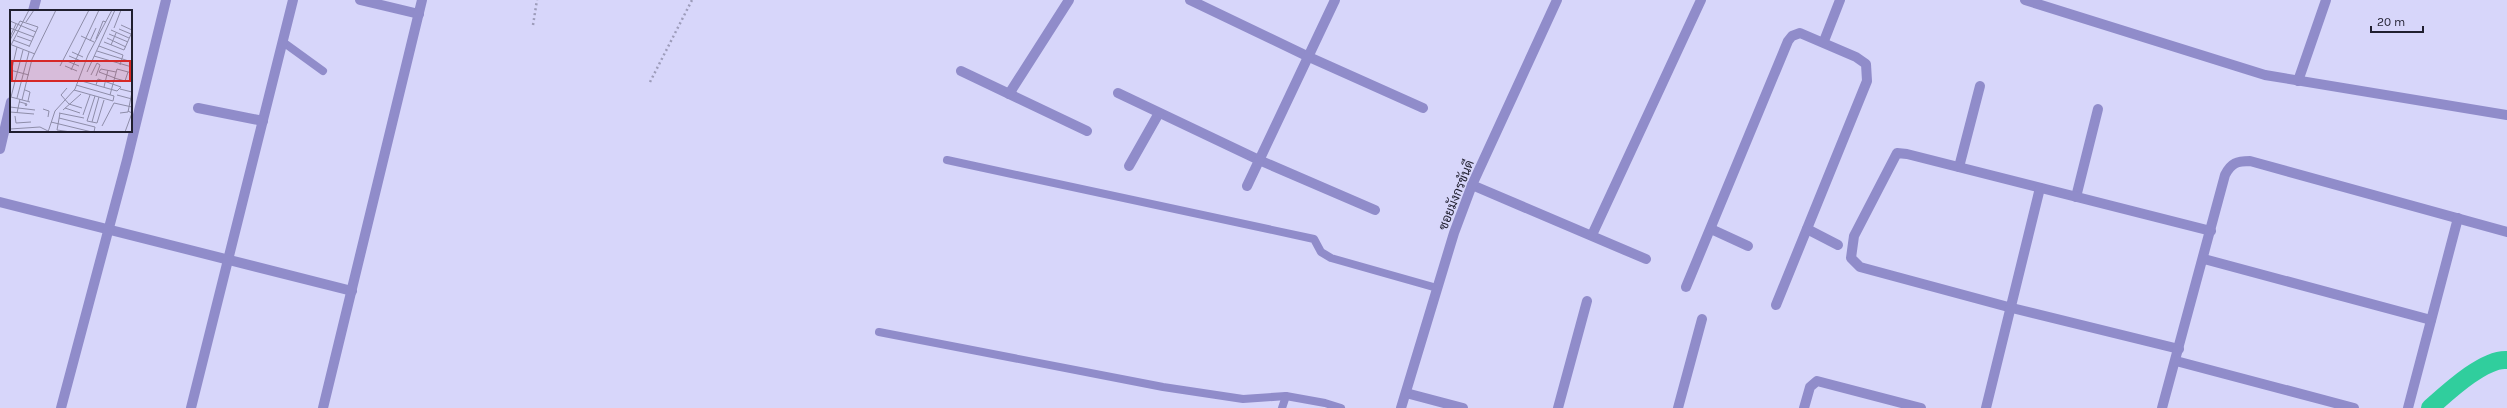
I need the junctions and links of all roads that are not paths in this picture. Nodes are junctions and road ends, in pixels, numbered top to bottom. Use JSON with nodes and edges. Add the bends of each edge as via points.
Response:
{"nodes":[{"id":1,"x":36,"y":0,"type":"edge"},
{"id":2,"x":166,"y":0,"type":"edge"},
{"id":3,"x":293,"y":0,"type":"edge"},
{"id":4,"x":360,"y":0,"type":"edge"},
{"id":5,"x":422,"y":0,"type":"edge"},
{"id":6,"x":1069,"y":0,"type":"edge"},
{"id":7,"x":1190,"y":0,"type":"edge"},
{"id":8,"x":1335,"y":0,"type":"edge"},
{"id":9,"x":1557,"y":0,"type":"edge"},
{"id":10,"x":1701,"y":0,"type":"edge"},
{"id":11,"x":1840,"y":0,"type":"edge"},
{"id":12,"x":2025,"y":0,"type":"edge"},
{"id":13,"x":2326,"y":0,"type":"edge"},
{"id":14,"x":33,"y":10,"type":"edge"},
{"id":15,"x":419,"y":14,"type":"junction"},
{"id":16,"x":1824,"y":41,"type":"junction"},
{"id":17,"x":283,"y":42,"type":"junction"},
{"id":18,"x":1309,"y":57,"type":"junction"},
{"id":19,"x":323,"y":71,"type":"dead end"},
{"id":20,"x":961,"y":71,"type":"dead end"},
{"id":21,"x":2298,"y":81,"type":"junction"},
{"id":22,"x":1980,"y":86,"type":"dead end"},
{"id":23,"x":1118,"y":93,"type":"dead end"},
{"id":24,"x":1009,"y":94,"type":"junction"},
{"id":25,"x":10,"y":106,"type":"edge"},
{"id":26,"x":198,"y":108,"type":"dead end"},
{"id":27,"x":1423,"y":108,"type":"dead end"},
{"id":28,"x":2098,"y":109,"type":"dead end"},
{"id":29,"x":1159,"y":113,"type":"junction"},
{"id":30,"x":2507,"y":115,"type":"edge"},
{"id":31,"x":263,"y":121,"type":"junction"},
{"id":32,"x":1087,"y":131,"type":"dead end"},
{"id":33,"x":0,"y":149,"type":"edge"},
{"id":34,"x":947,"y":160,"type":"dead end"},
{"id":35,"x":1259,"y":160,"type":"junction"},
{"id":36,"x":1129,"y":166,"type":"dead end"},
{"id":37,"x":1959,"y":167,"type":"junction"},
{"id":38,"x":1472,"y":185,"type":"junction"},
{"id":39,"x":1247,"y":186,"type":"dead end"},
{"id":40,"x":2040,"y":188,"type":"junction"},
{"id":41,"x":2076,"y":197,"type":"junction"},
{"id":42,"x":0,"y":202,"type":"edge"},
{"id":43,"x":1375,"y":210,"type":"dead end"},
{"id":44,"x":2458,"y":218,"type":"junction"},
{"id":45,"x":108,"y":229,"type":"junction"},
{"id":46,"x":1711,"y":229,"type":"junction"},
{"id":47,"x":1807,"y":229,"type":"junction"},
{"id":48,"x":2211,"y":231,"type":"junction"},
{"id":49,"x":2507,"y":232,"type":"edge"},
{"id":50,"x":1592,"y":235,"type":"junction"},
{"id":51,"x":1838,"y":245,"type":"dead end"},
{"id":52,"x":1748,"y":246,"type":"dead end"},
{"id":53,"x":1646,"y":259,"type":"dead end"},
{"id":54,"x":2204,"y":259,"type":"junction"},
{"id":55,"x":229,"y":261,"type":"junction"},
{"id":56,"x":1686,"y":286,"type":"dead end"},
{"id":57,"x":1437,"y":288,"type":"junction"},
{"id":58,"x":352,"y":290,"type":"junction"},
{"id":59,"x":1587,"y":301,"type":"dead end"},
{"id":60,"x":1776,"y":305,"type":"dead end"},
{"id":61,"x":2012,"y":308,"type":"junction"},
{"id":62,"x":1702,"y":320,"type":"dead end"},
{"id":63,"x":2431,"y":320,"type":"junction"},
{"id":64,"x":879,"y":332,"type":"dead end"},
{"id":65,"x":2179,"y":349,"type":"junction"},
{"id":66,"x":2176,"y":361,"type":"junction"},
{"id":67,"x":1406,"y":394,"type":"junction"},
{"id":68,"x":1286,"y":396,"type":"junction"},
{"id":69,"x":61,"y":408,"type":"edge"},
{"id":70,"x":191,"y":408,"type":"edge"},
{"id":71,"x":323,"y":408,"type":"edge"},
{"id":72,"x":1282,"y":408,"type":"edge"},
{"id":73,"x":1341,"y":408,"type":"edge"},
{"id":74,"x":1401,"y":408,"type":"edge"},
{"id":75,"x":1463,"y":408,"type":"edge"},
{"id":76,"x":1558,"y":408,"type":"edge"},
{"id":77,"x":1678,"y":408,"type":"edge"},
{"id":78,"x":1804,"y":408,"type":"edge"},
{"id":79,"x":1920,"y":408,"type":"edge"},
{"id":80,"x":1986,"y":408,"type":"edge"},
{"id":81,"x":2162,"y":408,"type":"edge"},
{"id":82,"x":2354,"y":408,"type":"edge"},
{"id":83,"x":2408,"y":408,"type":"edge"}],
"edges":[{"from":1,"to":14,"type":"street"},
{"from":2,"to":45,"type":"street"},
{"from":3,"to":17,"type":"street"},
{"from":4,"to":15,"type":"street"},
{"from":5,"to":15,"type":"street"},
{"from":6,"to":24,"type":"street"},
{"from":7,"to":18,"type":"street"},
{"from":8,"to":18,"type":"street"},
{"from":9,"to":38,"type":"street","name":"ซอยมังกรขันดี"},
{"from":10,"to":50,"type":"street"},
{"from":11,"to":16,"type":"street"},
{"from":12,"to":21,"type":"street","via":[[2227,64]]},
{"from":13,"to":21,"type":"street"},
{"from":15,"to":58,"type":"street"},
{"from":16,"to":46,"type":"street","via":[[1800,33],[1788,41]]},
{"from":16,"to":47,"type":"street","via":[[1856,56],[1866,64],[1866,81]]},
{"from":17,"to":19,"type":"lane"},
{"from":17,"to":31,"type":"street"},
{"from":18,"to":27,"type":"street"},
{"from":18,"to":35,"type":"street"},
{"from":20,"to":24,"type":"street"},
{"from":21,"to":30,"type":"street"},
{"from":22,"to":37,"type":"street"},
{"from":23,"to":29,"type":"street"},
{"from":24,"to":32,"type":"street"},
{"from":25,"to":33,"type":"street"},
{"from":26,"to":31,"type":"street"},
{"from":28,"to":41,"type":"street"},
{"from":29,"to":35,"type":"street"},
{"from":29,"to":36,"type":"street"},
{"from":31,"to":55,"type":"street"},
{"from":34,"to":57,"type":"lane","via":[[1314,239],[1321,252],[1331,258]]},
{"from":35,"to":39,"type":"street"},
{"from":35,"to":43,"type":"street"},
{"from":37,"to":40,"type":"street"},
{"from":37,"to":61,"type":"street","via":[[1896,154],[1854,236],[1851,258],[1860,267]]},
{"from":38,"to":50,"type":"street"},
{"from":38,"to":57,"type":"street","name":"ซอยมังกรขันดี"},
{"from":40,"to":41,"type":"street"},
{"from":40,"to":61,"type":"street"},
{"from":41,"to":48,"type":"street"},
{"from":42,"to":45,"type":"street"},
{"from":44,"to":48,"type":"street","via":[[2243,161],[2229,166]]},
{"from":44,"to":49,"type":"street"},
{"from":44,"to":63,"type":"street"},
{"from":45,"to":55,"type":"street"},
{"from":45,"to":69,"type":"street"},
{"from":46,"to":52,"type":"street"},
{"from":46,"to":56,"type":"street"},
{"from":47,"to":51,"type":"street"},
{"from":47,"to":60,"type":"street"},
{"from":48,"to":54,"type":"street"},
{"from":50,"to":53,"type":"street"},
{"from":54,"to":63,"type":"street"},
{"from":54,"to":65,"type":"street"},
{"from":55,"to":58,"type":"street"},
{"from":55,"to":70,"type":"street"},
{"from":57,"to":67,"type":"street","name":"ซอยมังกรขันดี"},
{"from":58,"to":71,"type":"street"},
{"from":59,"to":76,"type":"street"},
{"from":61,"to":65,"type":"street"},
{"from":61,"to":80,"type":"street"},
{"from":62,"to":77,"type":"street"},
{"from":63,"to":83,"type":"street"},
{"from":64,"to":68,"type":"lane","via":[[1163,387],[1243,399]]},
{"from":65,"to":66,"type":"street"},
{"from":66,"to":81,"type":"street"},
{"from":66,"to":82,"type":"street"},
{"from":67,"to":74,"type":"street","name":"ซอยมังกรขันดี"},
{"from":67,"to":75,"type":"street"},
{"from":68,"to":72,"type":"lane"},
{"from":68,"to":73,"type":"lane"},
{"from":78,"to":79,"type":"street","via":[[1810,387],[1817,381]]}]}
